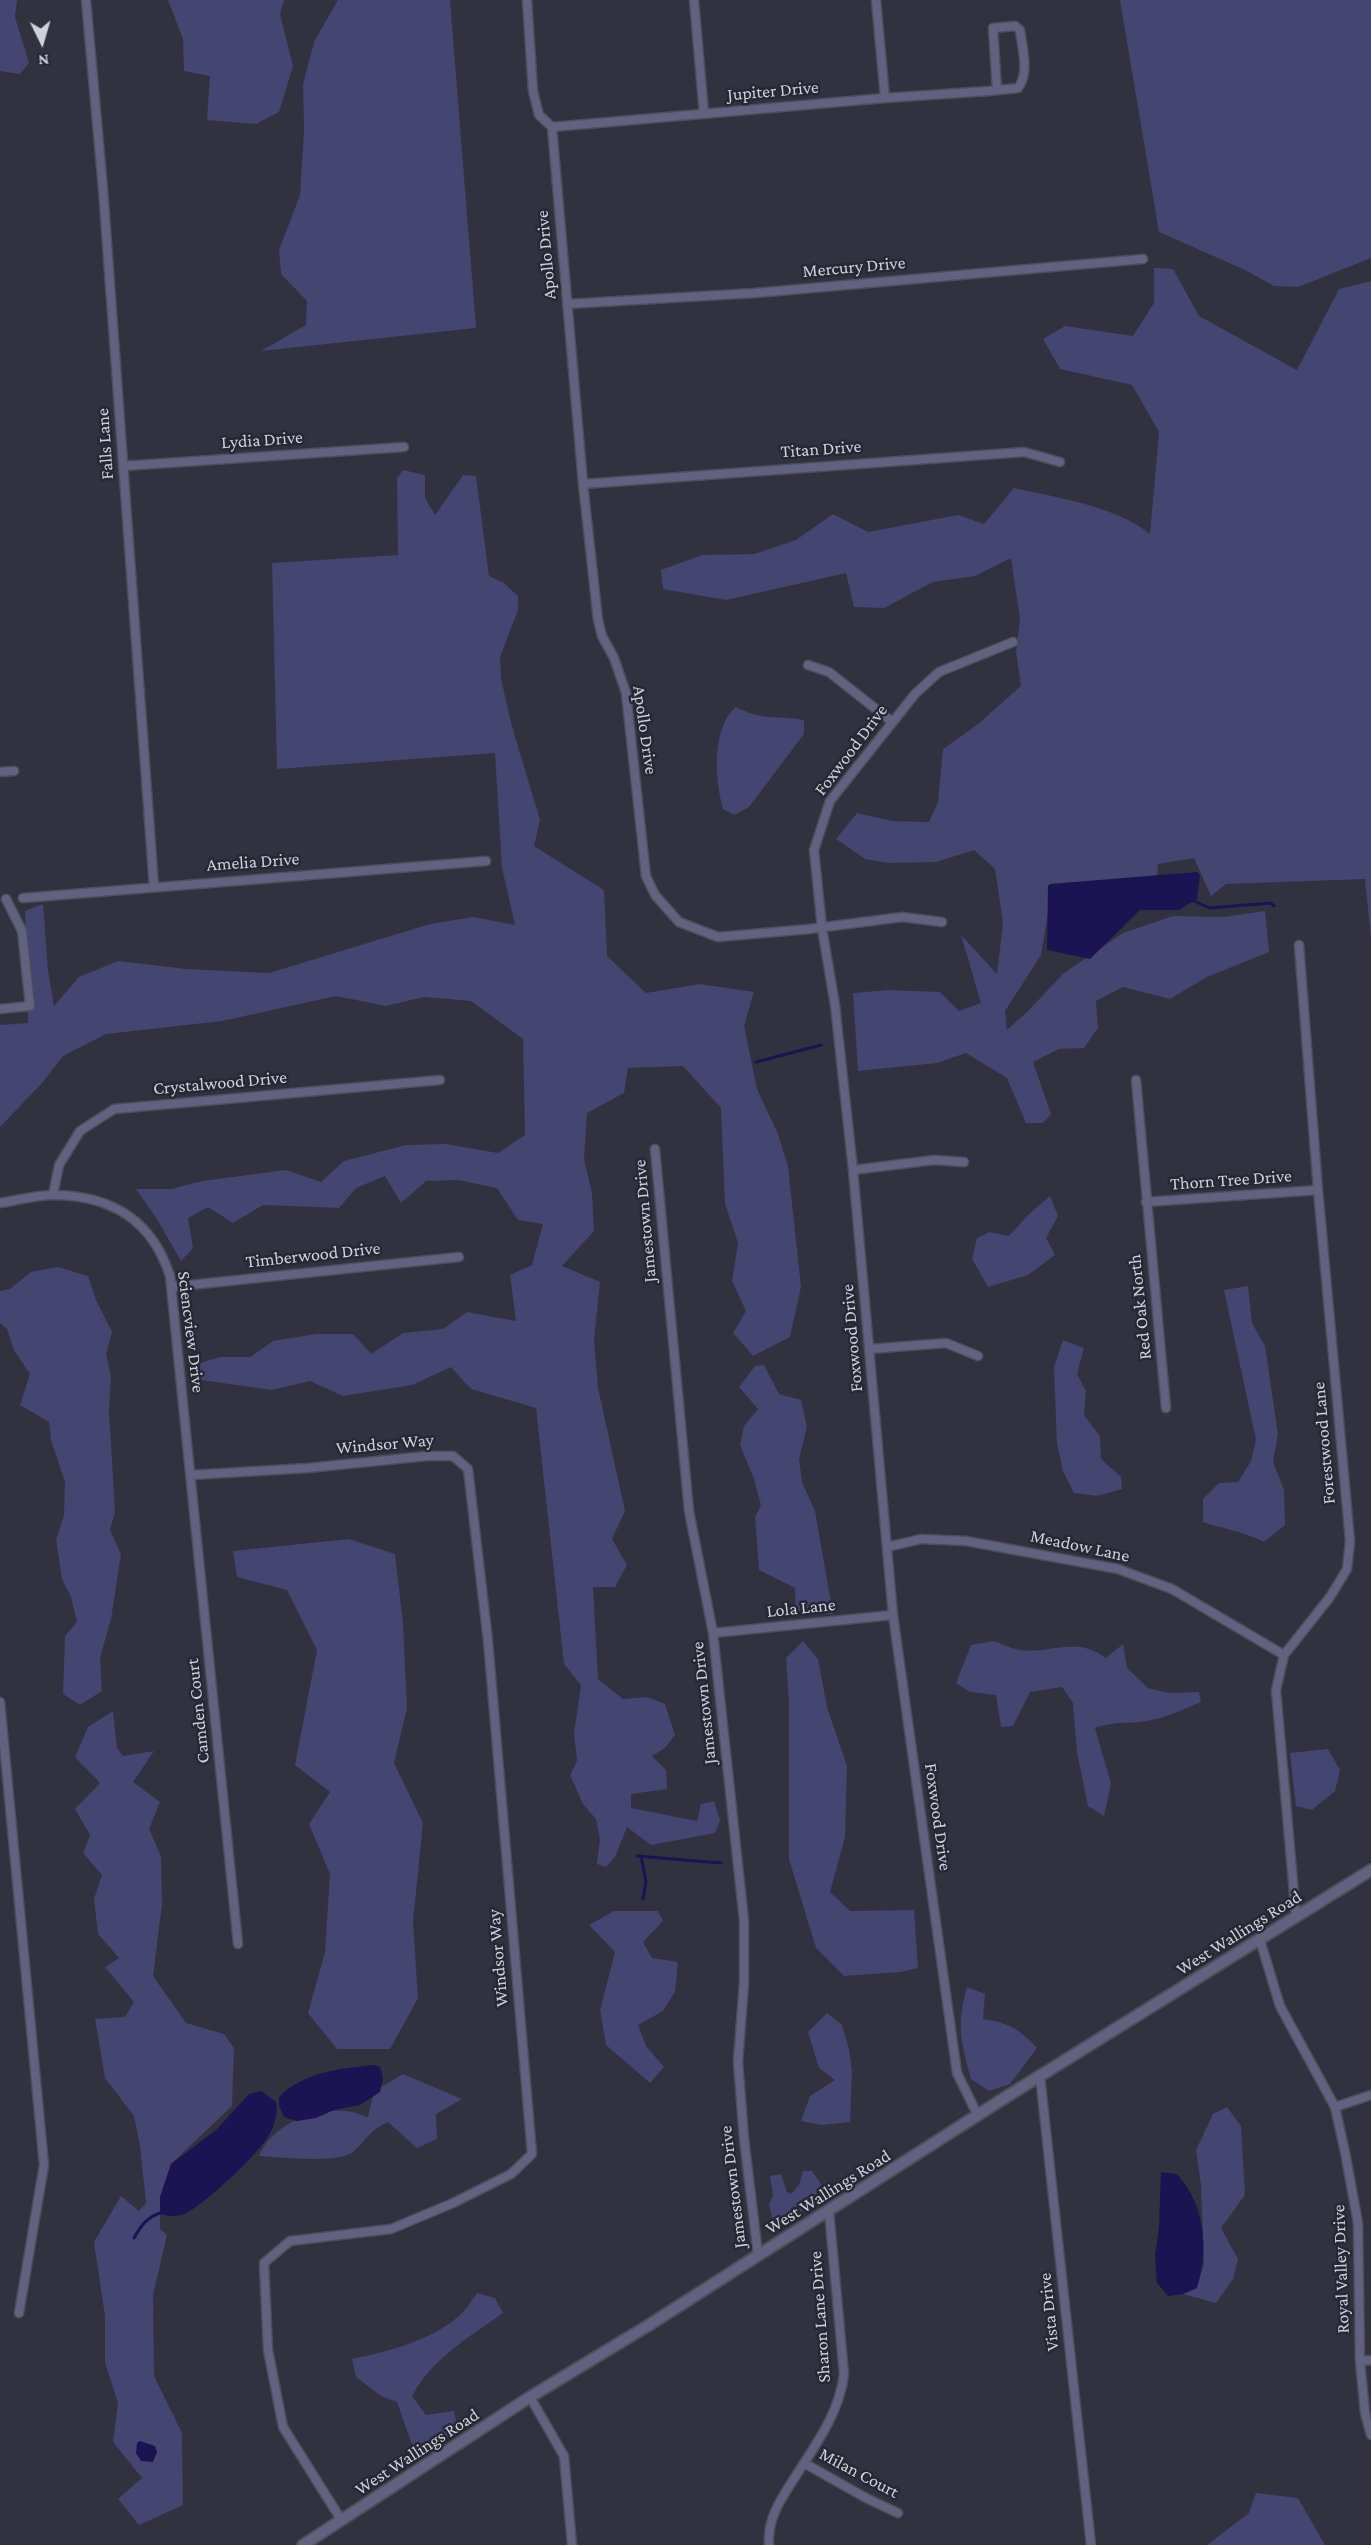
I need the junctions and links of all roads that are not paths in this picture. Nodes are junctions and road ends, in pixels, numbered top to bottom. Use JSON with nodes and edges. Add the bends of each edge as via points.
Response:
{"nodes":[{"id":1,"x":86,"y":0,"type":"edge"},
{"id":2,"x":527,"y":0,"type":"edge"},
{"id":3,"x":694,"y":0,"type":"edge"},
{"id":4,"x":876,"y":0,"type":"edge"},
{"id":5,"x":997,"y":90,"type":"junction"},
{"id":6,"x":885,"y":98,"type":"junction"},
{"id":7,"x":704,"y":114,"type":"junction"},
{"id":8,"x":552,"y":127,"type":"junction"},
{"id":9,"x":1143,"y":259,"type":"dead end"},
{"id":10,"x":567,"y":304,"type":"junction"},
{"id":11,"x":404,"y":447,"type":"dead end"},
{"id":12,"x":1060,"y":462,"type":"dead end"},
{"id":13,"x":123,"y":466,"type":"junction"},
{"id":14,"x":583,"y":484,"type":"junction"},
{"id":15,"x":1013,"y":642,"type":"dead end"},
{"id":16,"x":808,"y":665,"type":"dead end"},
{"id":17,"x":891,"y":721,"type":"junction"},
{"id":18,"x":14,"y":771,"type":"dead end"},
{"id":19,"x":0,"y":772,"type":"edge"},
{"id":20,"x":486,"y":861,"type":"dead end"},
{"id":21,"x":154,"y":886,"type":"junction"},
{"id":22,"x":11,"y":899,"type":"edge"},
{"id":23,"x":942,"y":922,"type":"dead end"},
{"id":24,"x":822,"y":928,"type":"junction"},
{"id":25,"x":1299,"y":945,"type":"dead end"},
{"id":26,"x":0,"y":1009,"type":"edge"},
{"id":27,"x":440,"y":1080,"type":"dead end"},
{"id":28,"x":1136,"y":1080,"type":"dead end"},
{"id":29,"x":655,"y":1149,"type":"dead end"},
{"id":30,"x":964,"y":1162,"type":"dead end"},
{"id":31,"x":853,"y":1170,"type":"junction"},
{"id":32,"x":1318,"y":1190,"type":"junction"},
{"id":33,"x":53,"y":1195,"type":"junction"},
{"id":34,"x":1146,"y":1202,"type":"junction"},
{"id":35,"x":0,"y":1203,"type":"edge"},
{"id":36,"x":459,"y":1257,"type":"dead end"},
{"id":37,"x":171,"y":1287,"type":"junction"},
{"id":38,"x":869,"y":1349,"type":"junction"},
{"id":39,"x":978,"y":1356,"type":"dead end"},
{"id":40,"x":1166,"y":1408,"type":"dead end"},
{"id":41,"x":191,"y":1474,"type":"junction"},
{"id":42,"x":887,"y":1547,"type":"junction"},
{"id":43,"x":893,"y":1615,"type":"junction"},
{"id":44,"x":713,"y":1633,"type":"junction"},
{"id":45,"x":1284,"y":1655,"type":"junction"},
{"id":46,"x":0,"y":1702,"type":"edge"},
{"id":47,"x":1371,"y":1869,"type":"edge"},
{"id":48,"x":1296,"y":1916,"type":"junction"},
{"id":49,"x":1260,"y":1940,"type":"junction"},
{"id":50,"x":238,"y":1944,"type":"dead end"},
{"id":51,"x":1040,"y":2076,"type":"junction"},
{"id":52,"x":1371,"y":2095,"type":"edge"},
{"id":53,"x":1335,"y":2107,"type":"junction"},
{"id":54,"x":978,"y":2116,"type":"junction"},
{"id":55,"x":829,"y":2211,"type":"junction"},
{"id":56,"x":758,"y":2255,"type":"junction"},
{"id":57,"x":19,"y":2313,"type":"dead end"},
{"id":58,"x":1371,"y":2360,"type":"edge"},
{"id":59,"x":1360,"y":2361,"type":"junction"},
{"id":60,"x":530,"y":2397,"type":"junction"},
{"id":61,"x":1371,"y":2435,"type":"edge"},
{"id":62,"x":804,"y":2463,"type":"junction"},
{"id":63,"x":898,"y":2512,"type":"dead end"},
{"id":64,"x":342,"y":2521,"type":"junction"},
{"id":65,"x":303,"y":2545,"type":"edge"},
{"id":66,"x":572,"y":2545,"type":"edge"},
{"id":67,"x":769,"y":2545,"type":"edge"},
{"id":68,"x":1091,"y":2545,"type":"edge"}],
"edges":[{"from":1,"to":13,"type":"street","name":"Falls Lane"},
{"from":2,"to":8,"type":"street","via":[[533,90],[539,115]]},
{"from":3,"to":7,"type":"street"},
{"from":4,"to":6,"type":"street"},
{"from":5,"to":5,"type":"street","name":"Jupiter Drive","via":[[1018,88],[1023,82],[1020,30],[1015,26],[993,28]]},
{"from":5,"to":6,"type":"street","name":"Jupiter Drive"},
{"from":6,"to":7,"type":"street","name":"Jupiter Drive"},
{"from":7,"to":8,"type":"street","name":"Jupiter Drive"},
{"from":8,"to":10,"type":"street","name":"Apollo Drive"},
{"from":9,"to":10,"type":"street","name":"Mercury Drive","via":[[755,293]]},
{"from":10,"to":14,"type":"street","name":"Apollo Drive"},
{"from":11,"to":13,"type":"street","name":"Lydia Drive"},
{"from":12,"to":14,"type":"street","name":"Titan Drive","via":[[1024,452]]},
{"from":13,"to":21,"type":"street","name":"Falls Lane"},
{"from":14,"to":24,"type":"street","name":"Apollo Drive","via":[[598,620],[626,693],[644,863],[655,896],[679,922],[718,937]]},
{"from":15,"to":17,"type":"street","name":"Foxwood Drive","via":[[939,672]]},
{"from":16,"to":17,"type":"street","via":[[829,672]]},
{"from":17,"to":24,"type":"street","name":"Foxwood Drive","via":[[830,801],[819,830],[814,850]]},
{"from":18,"to":19,"type":"street"},
{"from":20,"to":21,"type":"street","name":"Amelia Drive"},
{"from":21,"to":22,"type":"street","name":"Amelia Drive"},
{"from":22,"to":26,"type":"street","via":[[22,931],[30,1006]]},
{"from":23,"to":24,"type":"street","name":"Apollo Drive","via":[[902,917]]},
{"from":24,"to":31,"type":"street","name":"Foxwood Drive","via":[[835,1005]]},
{"from":25,"to":32,"type":"street","name":"Forestwood Lane"},
{"from":27,"to":33,"type":"street","name":"Crystalwood Drive","via":[[114,1109],[80,1131],[59,1165]]},
{"from":28,"to":34,"type":"street","name":"Red Oak North"},
{"from":29,"to":44,"type":"street","name":"Jamestown Drive","via":[[689,1510]]},
{"from":30,"to":31,"type":"street","via":[[934,1160]]},
{"from":31,"to":38,"type":"street","name":"Foxwood Drive"},
{"from":32,"to":34,"type":"street","name":"Thorn Tree Drive"},
{"from":32,"to":45,"type":"street","name":"Forestwood Lane","via":[[1349,1550],[1347,1569],[1330,1597]]},
{"from":33,"to":35,"type":"street","name":"Sciencview Drive"},
{"from":33,"to":37,"type":"street","name":"Sciencview Drive","via":[[97,1200],[136,1220],[161,1254]]},
{"from":34,"to":40,"type":"street","name":"Red Oak North"},
{"from":36,"to":37,"type":"street","name":"Timberwood Drive"},
{"from":37,"to":41,"type":"street","name":"Sciencview Drive"},
{"from":38,"to":39,"type":"street","via":[[946,1343]]},
{"from":38,"to":42,"type":"street","name":"Foxwood Drive"},
{"from":41,"to":50,"type":"street","name":"Camden Court"},
{"from":41,"to":64,"type":"street","name":"Windsor Way","via":[[427,1456],[453,1456],[468,1469],[488,1641],[532,2154],[511,2174],[390,2229],[290,2241],[264,2263],[268,2350],[283,2427]]},
{"from":42,"to":43,"type":"street","name":"Foxwood Drive"},
{"from":42,"to":45,"type":"street","name":"Meadow Lane","via":[[921,1539],[966,1541],[1118,1569],[1172,1589]]},
{"from":43,"to":44,"type":"street","name":"Lola Lane"},
{"from":43,"to":54,"type":"street","name":"Foxwood Drive","via":[[957,2073]]},
{"from":44,"to":56,"type":"street","name":"Jamestown Drive","via":[[744,1921],[739,2072]]},
{"from":45,"to":48,"type":"street","name":"Forestwood Lane","via":[[1276,1690]]},
{"from":46,"to":57,"type":"street","via":[[45,2165]]},
{"from":47,"to":48,"type":"street","name":"West Wallings Road"},
{"from":48,"to":49,"type":"street","name":"West Wallings Road"},
{"from":49,"to":51,"type":"street","name":"West Wallings Road"},
{"from":49,"to":53,"type":"street","name":"Royal Valley Drive","via":[[1280,2006]]},
{"from":51,"to":54,"type":"street","name":"West Wallings Road"},
{"from":51,"to":68,"type":"street","name":"Vista Drive"},
{"from":52,"to":53,"type":"street"},
{"from":53,"to":59,"type":"street","name":"Royal Valley Drive","via":[[1358,2223]]},
{"from":54,"to":55,"type":"street","name":"West Wallings Road"},
{"from":55,"to":56,"type":"street","name":"West Wallings Road"},
{"from":55,"to":62,"type":"street","name":"Sharon Lane Drive","via":[[844,2374],[842,2394]]},
{"from":56,"to":60,"type":"street","name":"West Wallings Road"},
{"from":58,"to":59,"type":"street"},
{"from":59,"to":61,"type":"street","name":"Royal Valley Drive"},
{"from":60,"to":64,"type":"street","name":"West Wallings Road"},
{"from":60,"to":66,"type":"street","via":[[564,2456]]},
{"from":62,"to":63,"type":"street","name":"Milan Court"},
{"from":62,"to":67,"type":"street","name":"Sharon Lane Drive","via":[[773,2513]]},
{"from":64,"to":65,"type":"street","name":"West Wallings Road"}]}
